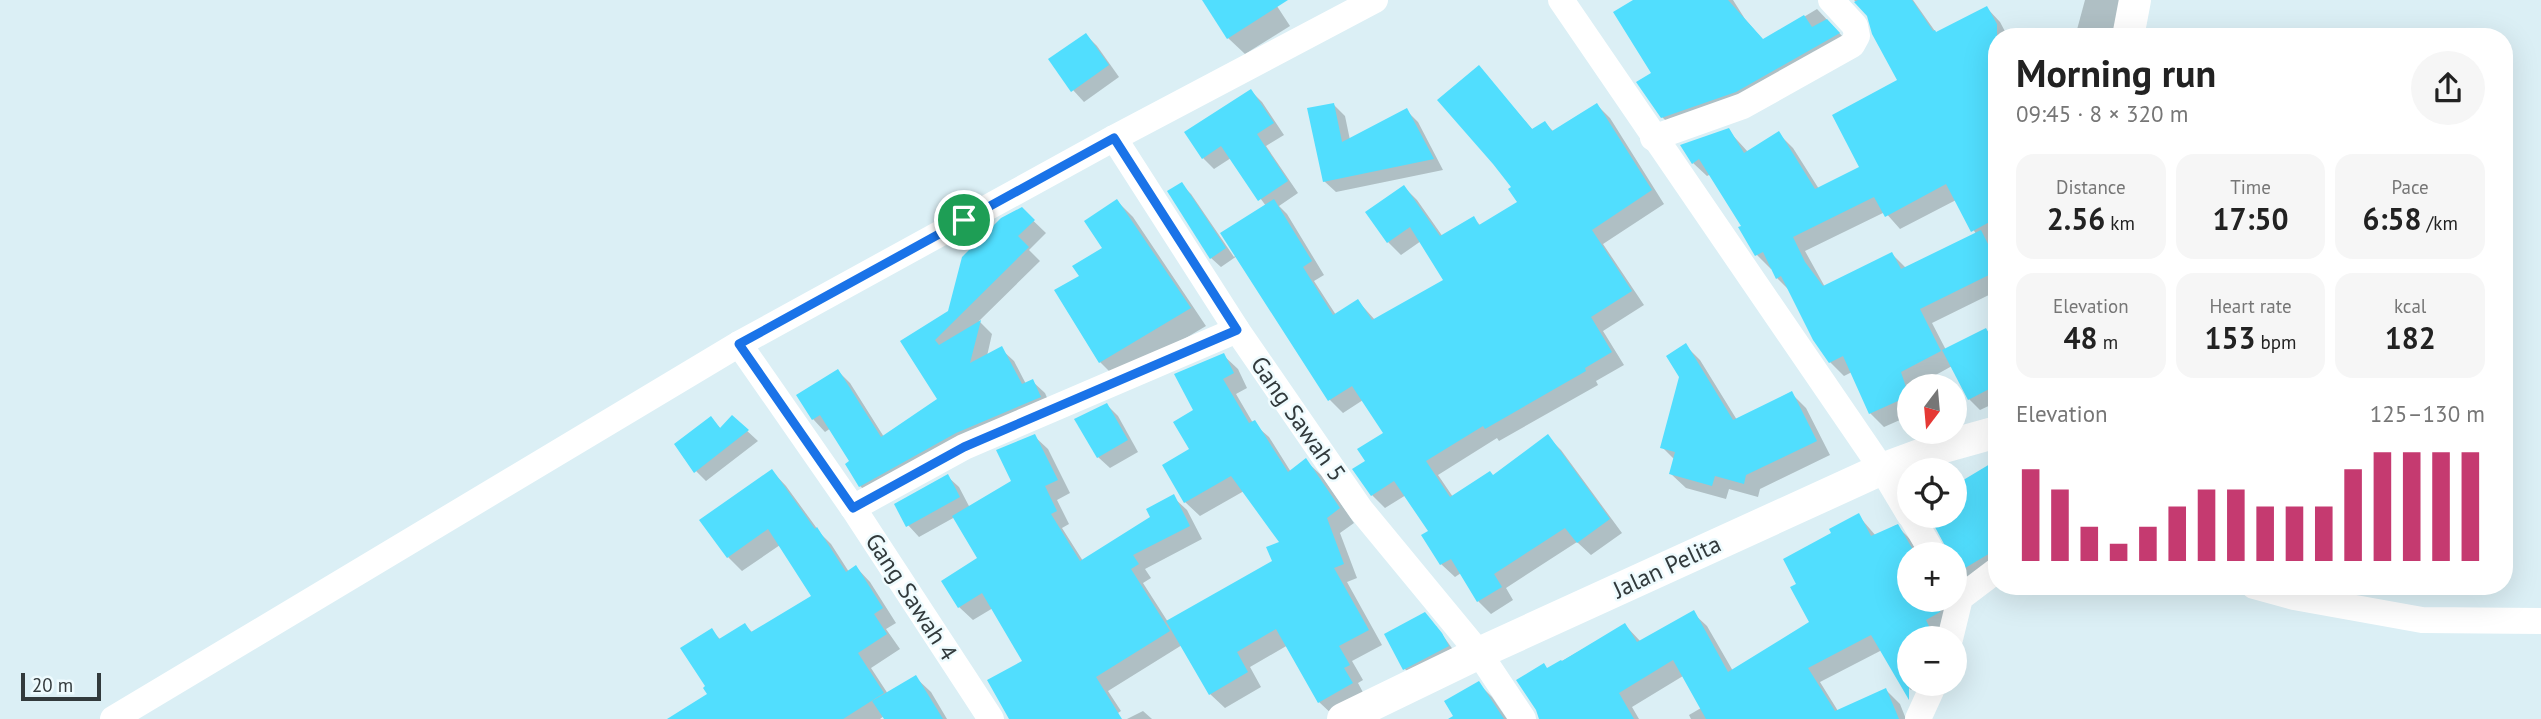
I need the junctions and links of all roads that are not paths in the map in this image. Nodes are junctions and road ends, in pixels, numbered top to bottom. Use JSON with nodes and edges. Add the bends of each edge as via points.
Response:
{"nodes":[{"id":1,"x":1375,"y":0,"type":"edge"},
{"id":2,"x":1561,"y":0,"type":"edge"},
{"id":3,"x":1831,"y":0,"type":"edge"},
{"id":4,"x":2135,"y":0,"type":"edge"},
{"id":5,"x":2130,"y":28,"type":"edge"},
{"id":6,"x":1114,"y":138,"type":"junction"},
{"id":7,"x":1653,"y":138,"type":"junction"},
{"id":8,"x":1237,"y":330,"type":"junction"},
{"id":9,"x":739,"y":344,"type":"junction"},
{"id":10,"x":1988,"y":435,"type":"edge"},
{"id":11,"x":1882,"y":469,"type":"junction"},
{"id":12,"x":1897,"y":494,"type":"edge"},
{"id":13,"x":853,"y":508,"type":"junction"},
{"id":14,"x":1988,"y":575,"type":"edge"},
{"id":15,"x":1967,"y":588,"type":"edge"},
{"id":16,"x":2287,"y":595,"type":"edge"},
{"id":17,"x":2541,"y":621,"type":"edge"},
{"id":18,"x":1479,"y":653,"type":"junction"},
{"id":19,"x":1929,"y":696,"type":"edge"},
{"id":20,"x":113,"y":719,"type":"edge"},
{"id":21,"x":991,"y":719,"type":"edge"},
{"id":22,"x":1343,"y":719,"type":"edge"},
{"id":23,"x":1523,"y":719,"type":"edge"},
{"id":24,"x":1918,"y":719,"type":"edge"}],
"edges":[{"from":1,"to":6,"type":"street"},
{"from":2,"to":7,"type":"street"},
{"from":3,"to":7,"type":"street","via":[[1855,26],[1857,36],[1852,45],[1743,106]]},
{"from":4,"to":5,"type":"street"},
{"from":6,"to":8,"type":"street","name":"Gang Sawah 5"},
{"from":6,"to":9,"type":"street"},
{"from":7,"to":11,"type":"street"},
{"from":8,"to":13,"type":"street","via":[[964,447]]},
{"from":8,"to":18,"type":"street","name":"Gang Sawah 5","via":[[1361,510]]},
{"from":9,"to":13,"type":"street","name":"Gang Sawah 4"},
{"from":9,"to":20,"type":"street"},
{"from":10,"to":11,"type":"street","name":"Jalan Pelita"},
{"from":11,"to":12,"type":"street"},
{"from":11,"to":18,"type":"street","name":"Jalan Pelita"},
{"from":13,"to":21,"type":"street","name":"Gang Sawah 4"},
{"from":14,"to":15,"type":"street"},
{"from":16,"to":17,"type":"street","via":[[2422,620]]},
{"from":18,"to":22,"type":"street","name":"Jalan Pelita"},
{"from":18,"to":23,"type":"street","name":"Gang Sawah 5"},
{"from":19,"to":24,"type":"street"}]}
